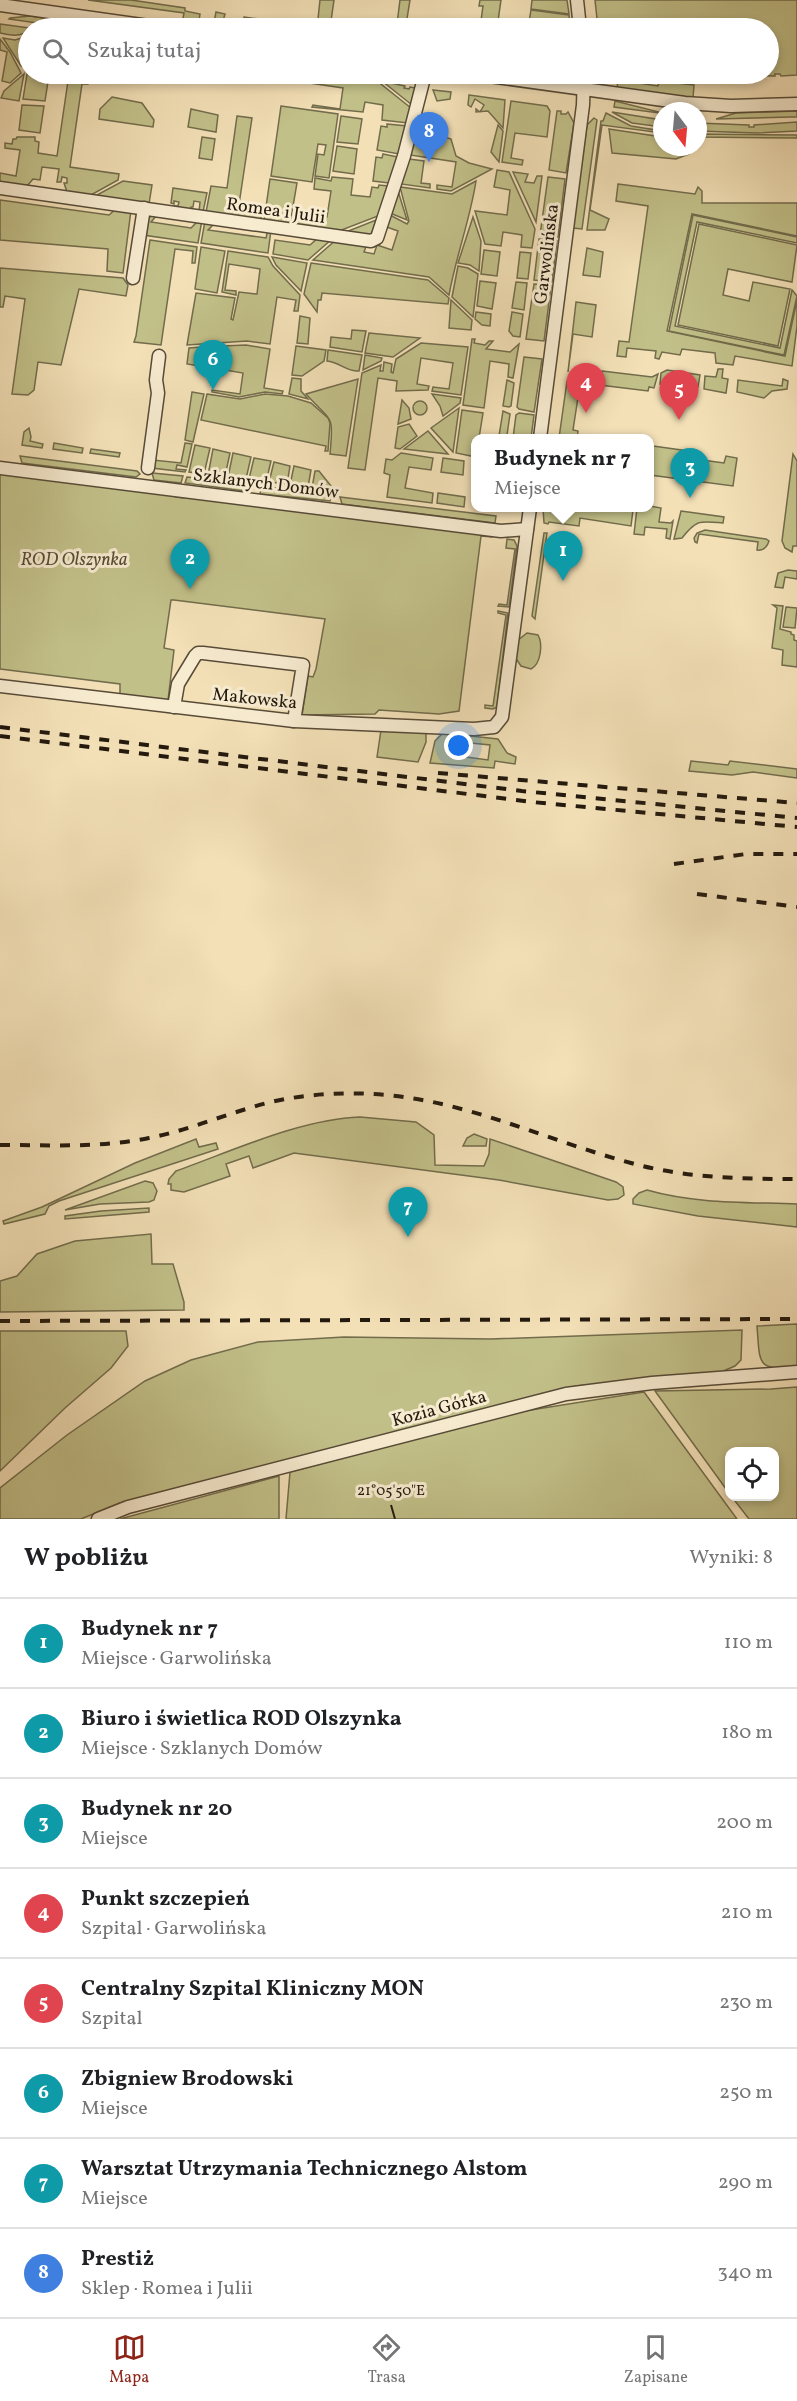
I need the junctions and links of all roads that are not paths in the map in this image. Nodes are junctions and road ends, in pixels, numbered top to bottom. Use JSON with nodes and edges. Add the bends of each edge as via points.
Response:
{"nodes":[{"id":1,"x":577,"y":0,"type":"edge"},
{"id":2,"x":0,"y":5,"type":"edge"},
{"id":3,"x":92,"y":18,"type":"edge"},
{"id":4,"x":579,"y":18,"type":"edge"},
{"id":5,"x":423,"y":84,"type":"edge"},
{"id":6,"x":544,"y":84,"type":"edge"},
{"id":7,"x":585,"y":84,"type":"edge"},
{"id":8,"x":585,"y":90,"type":"junction"},
{"id":9,"x":797,"y":104,"type":"edge"},
{"id":10,"x":0,"y":188,"type":"edge"},
{"id":11,"x":144,"y":208,"type":"junction"},
{"id":12,"x":133,"y":278,"type":"dead end"},
{"id":13,"x":159,"y":356,"type":"dead end"},
{"id":14,"x":541,"y":434,"type":"edge"},
{"id":15,"x":0,"y":468,"type":"edge"},
{"id":16,"x":148,"y":468,"type":"dead end"},
{"id":17,"x":529,"y":512,"type":"edge"},
{"id":18,"x":527,"y":529,"type":"junction"},
{"id":19,"x":0,"y":686,"type":"edge"},
{"id":20,"x":174,"y":707,"type":"junction"},
{"id":21,"x":294,"y":721,"type":"junction"},
{"id":22,"x":797,"y":1372,"type":"edge"},
{"id":23,"x":98,"y":1519,"type":"edge"}],
"edges":[{"from":1,"to":4,"type":"street"},
{"from":2,"to":3,"type":"street"},
{"from":5,"to":11,"type":"street","name":"Romea i Julii","via":[[405,156],[377,238],[373,240]]},
{"from":6,"to":8,"type":"street"},
{"from":7,"to":8,"type":"street","name":"Garwolińska"},
{"from":8,"to":9,"type":"street","via":[[685,103]]},
{"from":8,"to":14,"type":"street","name":"Garwolińska"},
{"from":10,"to":11,"type":"street","name":"Romea i Julii"},
{"from":11,"to":12,"type":"street"},
{"from":13,"to":16,"type":"street"},
{"from":15,"to":18,"type":"street","name":"Szklanych Domów","via":[[501,531]]},
{"from":17,"to":18,"type":"street"},
{"from":18,"to":21,"type":"street","name":"Makowska","via":[[502,717],[497,725],[488,729]]},
{"from":19,"to":20,"type":"street","name":"Makowska"},
{"from":20,"to":21,"type":"street","name":"Makowska"},
{"from":20,"to":21,"type":"street","via":[[178,684],[195,656],[203,652],[303,665]]},
{"from":22,"to":23,"type":"street","name":"Kozia Górka","via":[[566,1394],[128,1507]]}]}
